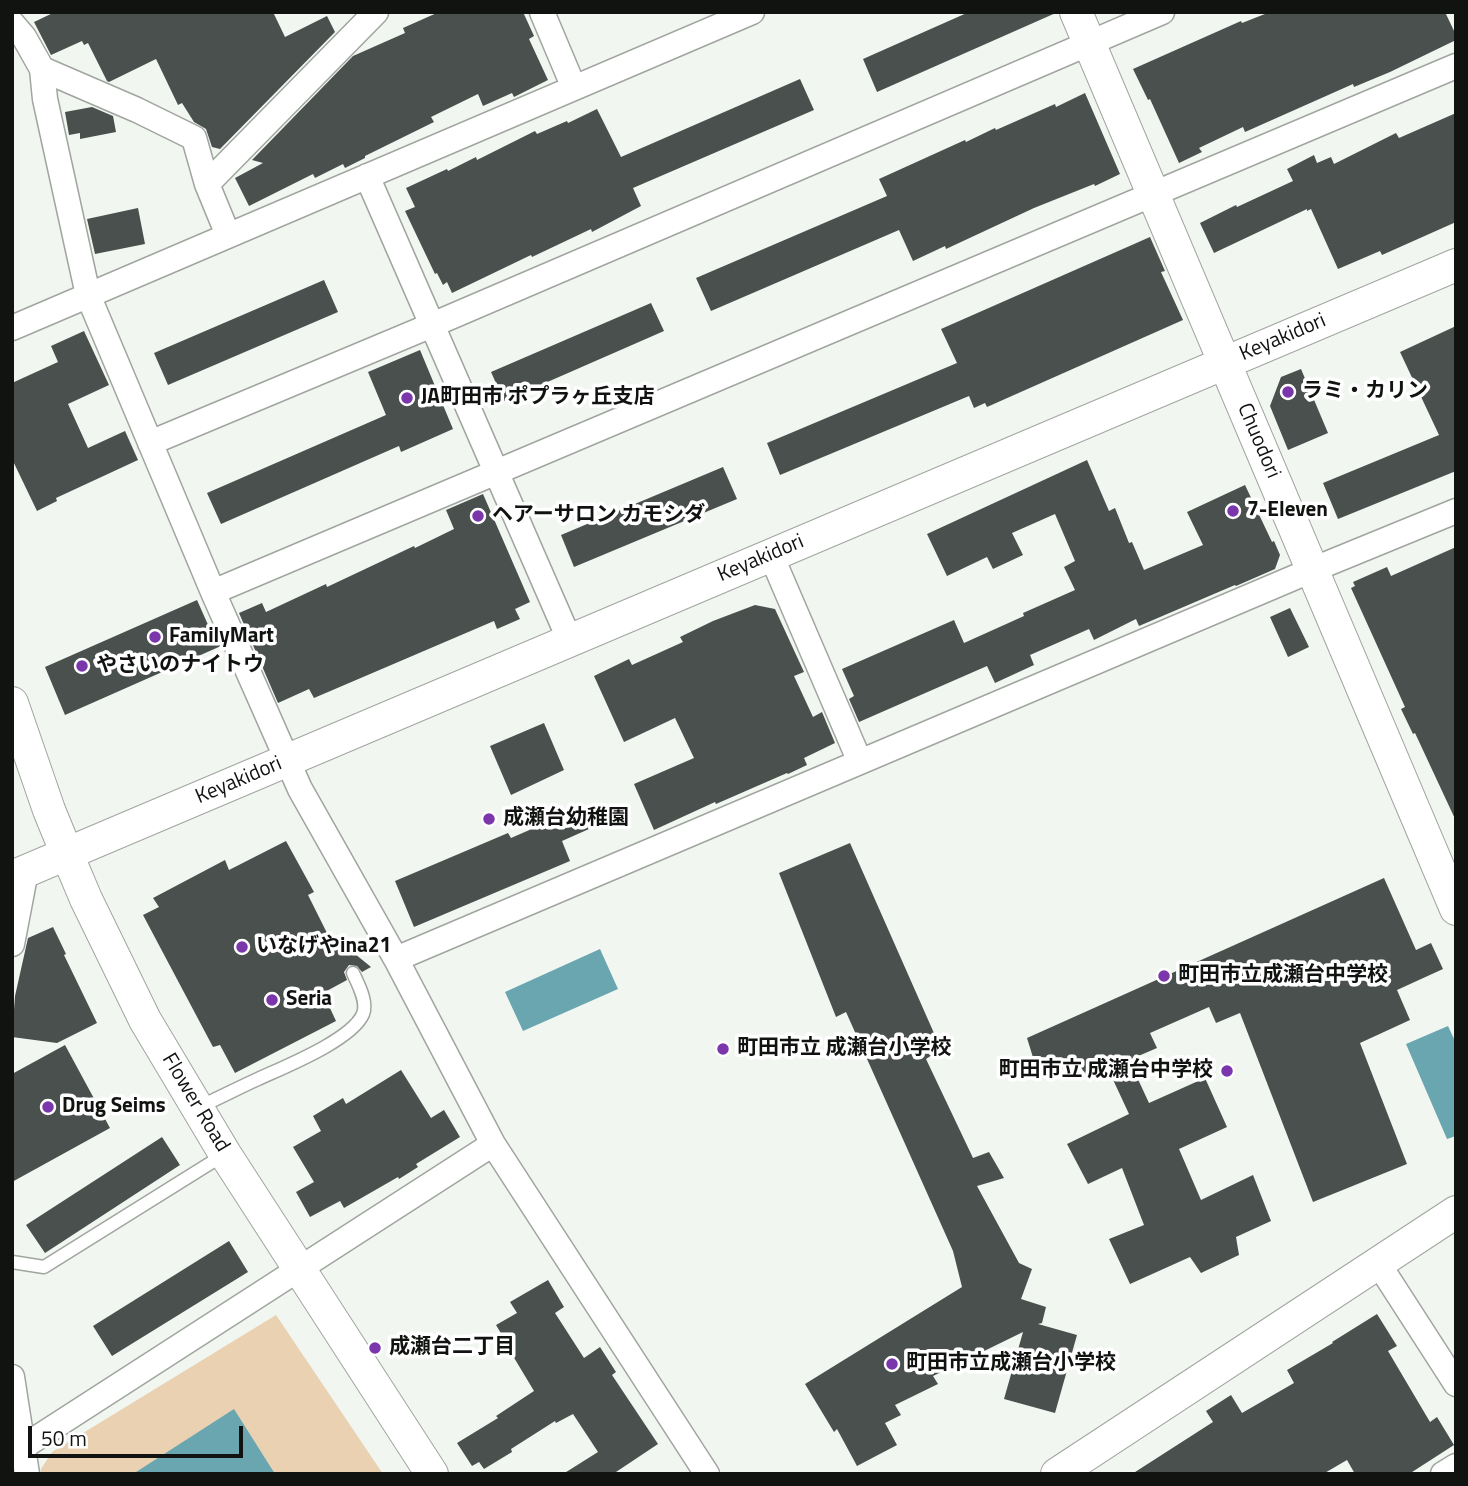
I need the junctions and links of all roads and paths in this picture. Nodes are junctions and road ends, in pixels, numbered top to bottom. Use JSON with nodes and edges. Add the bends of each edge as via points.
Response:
{"nodes":[{"id":1,"x":376,"y":12,"type":"edge"},
{"id":2,"x":542,"y":12,"type":"edge"},
{"id":3,"x":752,"y":12,"type":"edge"},
{"id":4,"x":1076,"y":12,"type":"edge"},
{"id":5,"x":1161,"y":12,"type":"edge"},
{"id":6,"x":12,"y":23,"type":"edge"},
{"id":7,"x":1089,"y":42,"type":"junction"},
{"id":8,"x":1456,"y":66,"type":"edge"},
{"id":9,"x":42,"y":69,"type":"junction"},
{"id":10,"x":574,"y":88,"type":"junction"},
{"id":11,"x":367,"y":176,"type":"junction"},
{"id":12,"x":207,"y":184,"type":"junction"},
{"id":13,"x":1153,"y":193,"type":"junction"},
{"id":14,"x":228,"y":235,"type":"junction"},
{"id":15,"x":1456,"y":265,"type":"edge"},
{"id":16,"x":88,"y":295,"type":"junction"},
{"id":17,"x":432,"y":325,"type":"junction"},
{"id":18,"x":12,"y":328,"type":"edge"},
{"id":19,"x":1225,"y":363,"type":"junction"},
{"id":20,"x":150,"y":443,"type":"junction"},
{"id":21,"x":495,"y":472,"type":"junction"},
{"id":22,"x":1456,"y":511,"type":"edge"},
{"id":23,"x":771,"y":555,"type":"junction"},
{"id":24,"x":1312,"y":570,"type":"junction"},
{"id":25,"x":213,"y":592,"type":"junction"},
{"id":26,"x":570,"y":640,"type":"junction"},
{"id":27,"x":12,"y":703,"type":"edge"},
{"id":28,"x":287,"y":761,"type":"junction"},
{"id":29,"x":860,"y":762,"type":"junction"},
{"id":30,"x":67,"y":854,"type":"junction"},
{"id":31,"x":19,"y":874,"type":"edge"},
{"id":32,"x":1456,"y":909,"type":"edge"},
{"id":33,"x":12,"y":944,"type":"edge"},
{"id":34,"x":396,"y":959,"type":"junction"},
{"id":35,"x":353,"y":973,"type":"dead end"},
{"id":36,"x":198,"y":1108,"type":"junction"},
{"id":37,"x":493,"y":1144,"type":"junction"},
{"id":38,"x":225,"y":1154,"type":"junction"},
{"id":39,"x":1456,"y":1212,"type":"edge"},
{"id":40,"x":12,"y":1262,"type":"edge"},
{"id":41,"x":1378,"y":1263,"type":"junction"},
{"id":42,"x":299,"y":1269,"type":"junction"},
{"id":43,"x":12,"y":1377,"type":"edge"},
{"id":44,"x":1456,"y":1384,"type":"edge"},
{"id":45,"x":23,"y":1447,"type":"junction"},
{"id":46,"x":1456,"y":1465,"type":"edge"},
{"id":47,"x":27,"y":1474,"type":"edge"},
{"id":48,"x":432,"y":1474,"type":"edge"},
{"id":49,"x":707,"y":1474,"type":"edge"},
{"id":50,"x":1056,"y":1474,"type":"edge"},
{"id":51,"x":1443,"y":1474,"type":"edge"}],
"edges":[{"from":1,"to":12,"type":"street"},
{"from":2,"to":10,"type":"street"},
{"from":3,"to":10,"type":"street"},
{"from":4,"to":7,"type":"street","name":"Chuodori"},
{"from":5,"to":7,"type":"street"},
{"from":6,"to":9,"type":"street"},
{"from":7,"to":13,"type":"street","name":"Chuodori"},
{"from":7,"to":17,"type":"street"},
{"from":8,"to":13,"type":"street"},
{"from":9,"to":12,"type":"street","via":[[194,138]]},
{"from":9,"to":16,"type":"street"},
{"from":10,"to":11,"type":"street"},
{"from":11,"to":14,"type":"street"},
{"from":11,"to":17,"type":"street"},
{"from":12,"to":14,"type":"street"},
{"from":13,"to":19,"type":"street","name":"Chuodori"},
{"from":13,"to":21,"type":"street"},
{"from":14,"to":16,"type":"street"},
{"from":15,"to":19,"type":"street","name":"Keyakidori"},
{"from":16,"to":18,"type":"street"},
{"from":16,"to":20,"type":"street"},
{"from":17,"to":20,"type":"street"},
{"from":17,"to":21,"type":"street"},
{"from":19,"to":23,"type":"street","name":"Keyakidori"},
{"from":19,"to":24,"type":"street","name":"Chuodori"},
{"from":20,"to":25,"type":"street"},
{"from":21,"to":25,"type":"street"},
{"from":21,"to":26,"type":"street"},
{"from":22,"to":24,"type":"street"},
{"from":23,"to":26,"type":"street","name":"Keyakidori"},
{"from":23,"to":29,"type":"street"},
{"from":24,"to":29,"type":"street"},
{"from":24,"to":32,"type":"street","name":"Chuodori"},
{"from":25,"to":28,"type":"street"},
{"from":26,"to":28,"type":"street","name":"Keyakidori"},
{"from":27,"to":30,"type":"street","name":"Flower Road"},
{"from":28,"to":30,"type":"street","name":"Keyakidori"},
{"from":28,"to":34,"type":"street"},
{"from":29,"to":34,"type":"street"},
{"from":30,"to":31,"type":"street","name":"Keyakidori"},
{"from":30,"to":36,"type":"street","name":"Flower Road","via":[[145,1020]]},
{"from":31,"to":33,"type":"street"},
{"from":34,"to":37,"type":"street"},
{"from":35,"to":36,"type":"lane","via":[[365,1012],[358,1023],[313,1053]]},
{"from":36,"to":38,"type":"street","name":"Flower Road"},
{"from":37,"to":42,"type":"street"},
{"from":37,"to":49,"type":"street"},
{"from":38,"to":40,"type":"lane","via":[[44,1267]]},
{"from":38,"to":42,"type":"street","name":"Flower Road"},
{"from":39,"to":41,"type":"street"},
{"from":41,"to":44,"type":"street"},
{"from":41,"to":50,"type":"street"},
{"from":42,"to":45,"type":"street"},
{"from":42,"to":48,"type":"street","name":"Flower Road"},
{"from":43,"to":45,"type":"street"},
{"from":45,"to":47,"type":"street"},
{"from":46,"to":51,"type":"street"}]}
